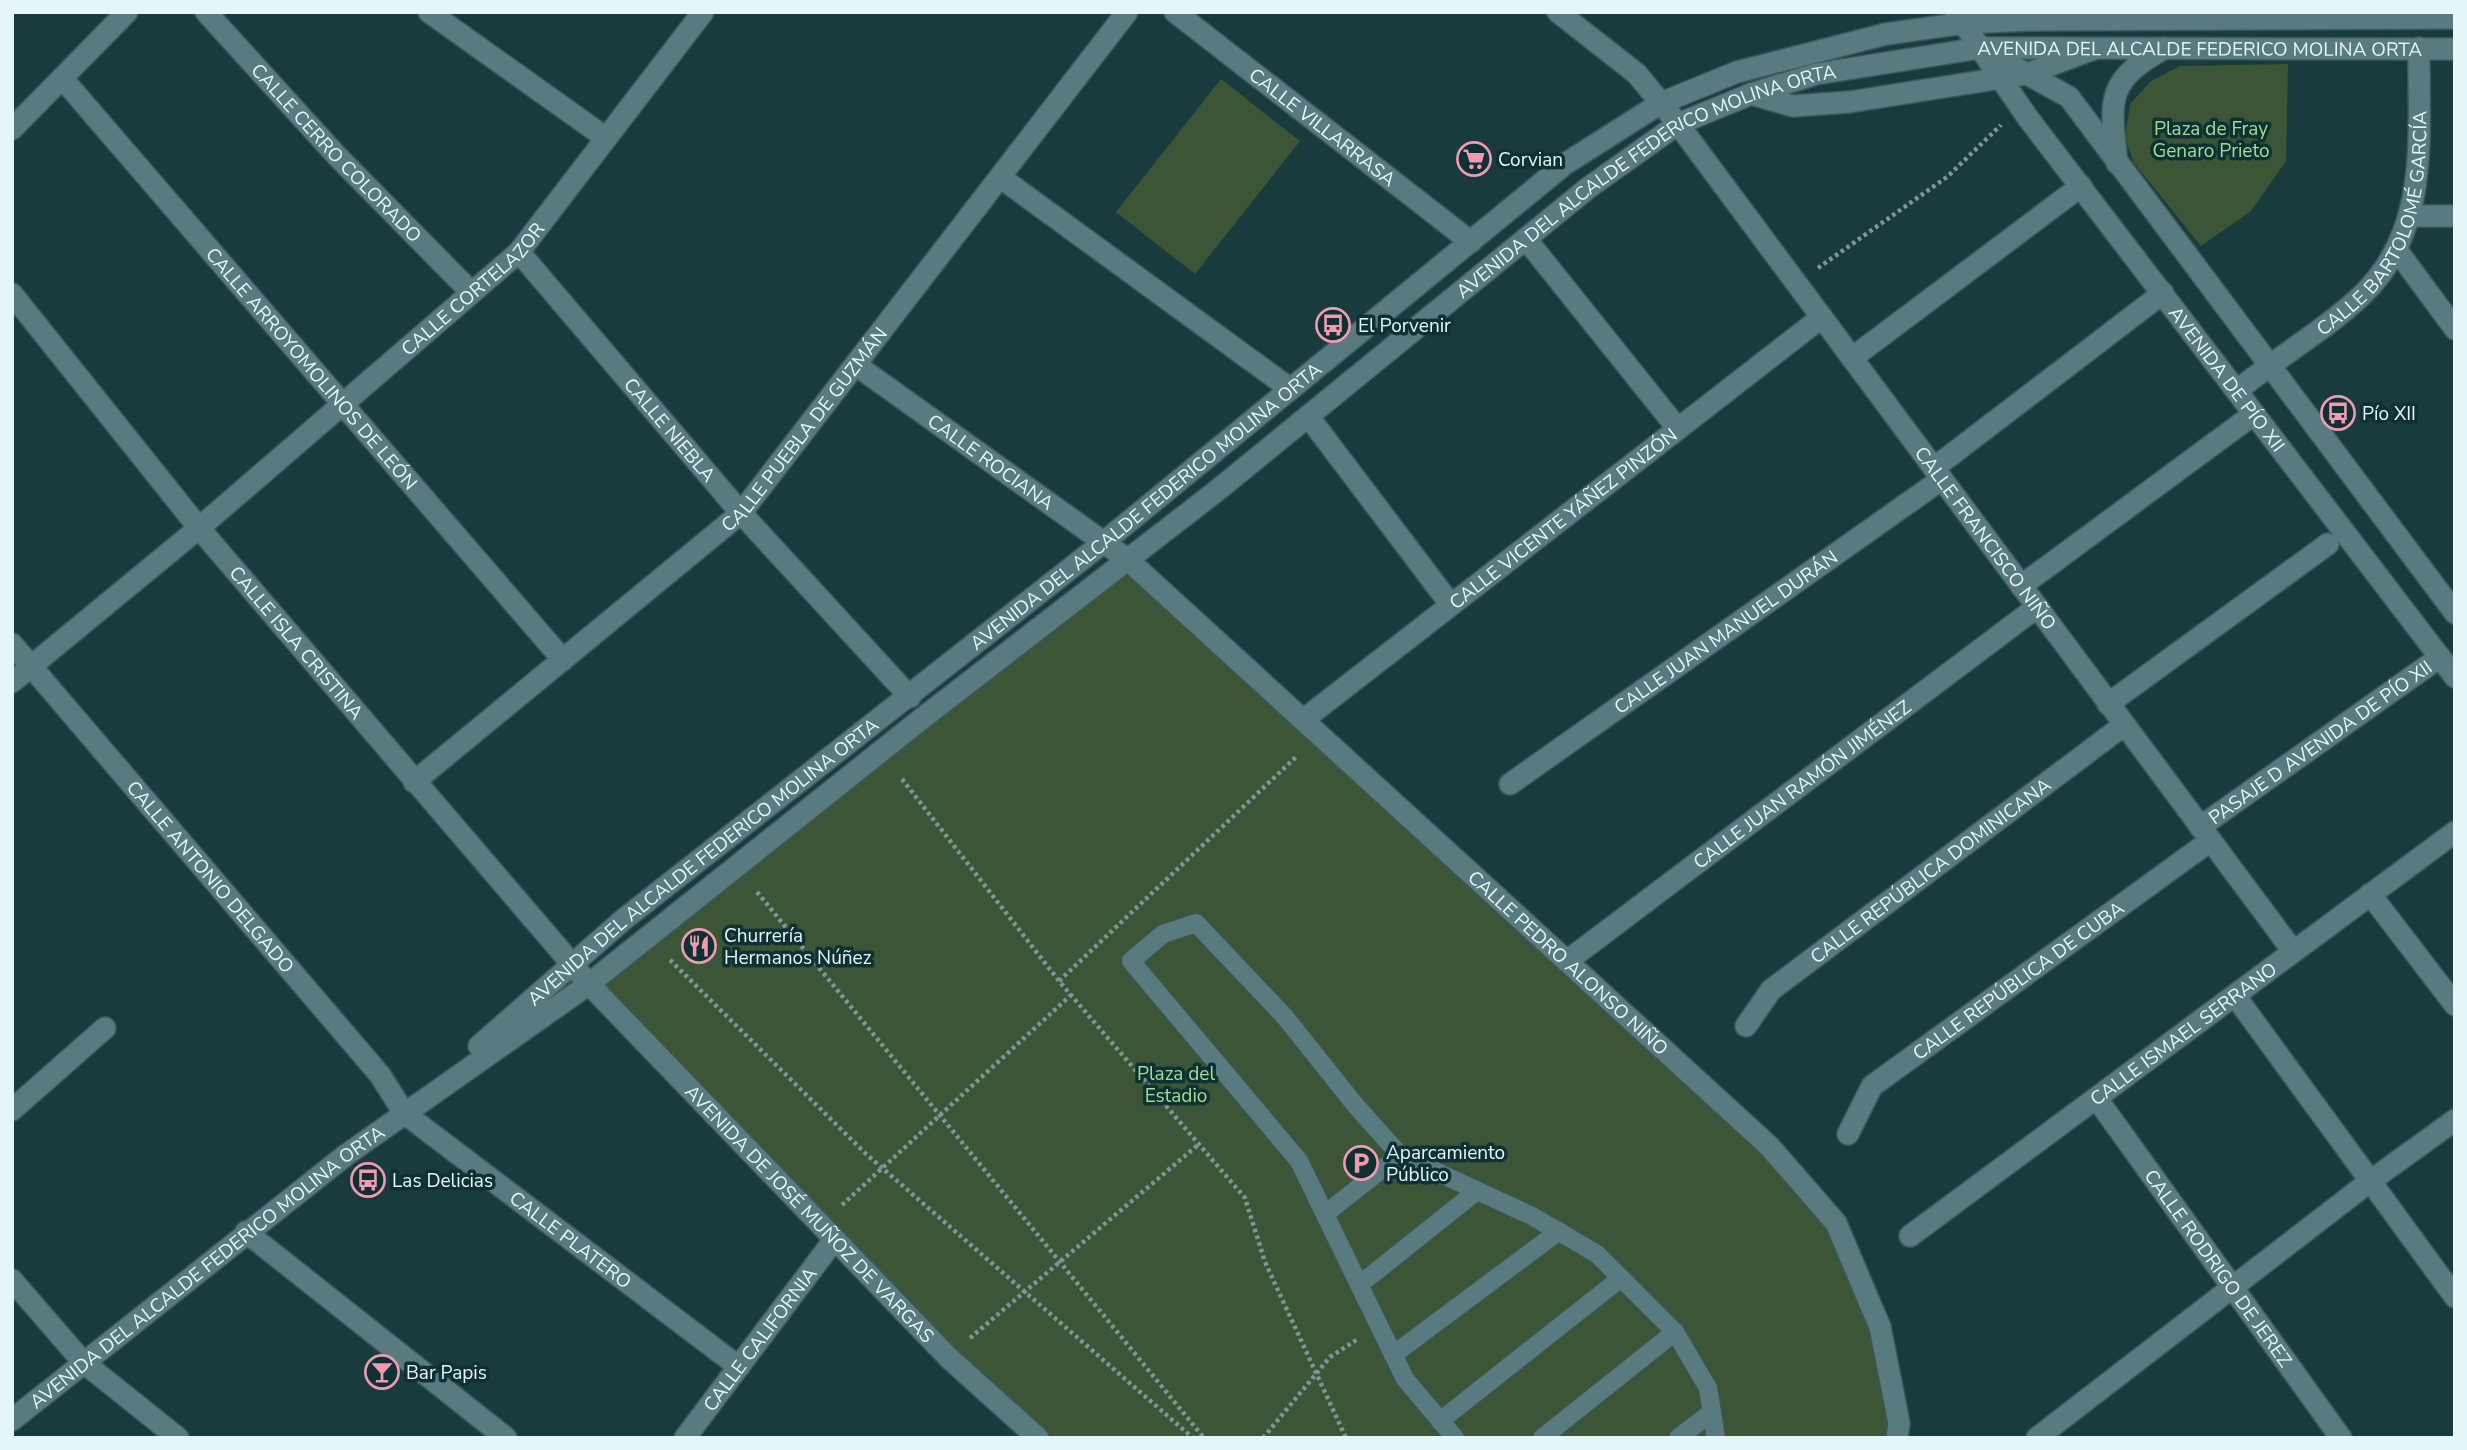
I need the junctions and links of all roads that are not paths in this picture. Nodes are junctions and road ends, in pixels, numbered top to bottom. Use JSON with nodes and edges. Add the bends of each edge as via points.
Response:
{"nodes":[{"id":1,"x":127,"y":12,"type":"edge"},
{"id":2,"x":206,"y":12,"type":"edge"},
{"id":3,"x":429,"y":12,"type":"edge"},
{"id":4,"x":702,"y":12,"type":"edge"},
{"id":5,"x":1127,"y":12,"type":"edge"},
{"id":6,"x":1175,"y":12,"type":"edge"},
{"id":7,"x":1558,"y":12,"type":"edge"},
{"id":8,"x":1960,"y":18,"type":"edge"},
{"id":9,"x":2455,"y":18,"type":"edge"},
{"id":10,"x":2100,"y":47,"type":"junction"},
{"id":11,"x":2167,"y":47,"type":"junction"},
{"id":12,"x":1980,"y":48,"type":"junction"},
{"id":13,"x":2419,"y":48,"type":"junction"},
{"id":14,"x":2455,"y":49,"type":"edge"},
{"id":15,"x":2027,"y":74,"type":"junction"},
{"id":16,"x":62,"y":78,"type":"junction"},
{"id":17,"x":2001,"y":78,"type":"junction"},
{"id":18,"x":1751,"y":94,"type":"junction"},
{"id":19,"x":1661,"y":103,"type":"junction"},
{"id":20,"x":1678,"y":124,"type":"junction"},
{"id":21,"x":12,"y":129,"type":"edge"},
{"id":22,"x":606,"y":138,"type":"junction"},
{"id":23,"x":2117,"y":165,"type":"junction"},
{"id":24,"x":1000,"y":177,"type":"junction"},
{"id":25,"x":2081,"y":186,"type":"junction"},
{"id":26,"x":2410,"y":216,"type":"junction"},
{"id":27,"x":2455,"y":216,"type":"edge"},
{"id":28,"x":1526,"y":239,"type":"junction"},
{"id":29,"x":1471,"y":242,"type":"junction"},
{"id":30,"x":2396,"y":249,"type":"junction"},
{"id":31,"x":519,"y":252,"type":"junction"},
{"id":32,"x":470,"y":291,"type":"junction"},
{"id":33,"x":2163,"y":293,"type":"junction"},
{"id":34,"x":12,"y":294,"type":"edge"},
{"id":35,"x":1822,"y":317,"type":"junction"},
{"id":36,"x":2455,"y":329,"type":"edge"},
{"id":37,"x":1852,"y":358,"type":"junction"},
{"id":38,"x":856,"y":365,"type":"junction"},
{"id":39,"x":2268,"y":365,"type":"junction"},
{"id":40,"x":1289,"y":388,"type":"junction"},
{"id":41,"x":2237,"y":391,"type":"junction"},
{"id":42,"x":342,"y":403,"type":"junction"},
{"id":43,"x":2255,"y":414,"type":"junction"},
{"id":44,"x":1308,"y":416,"type":"junction"},
{"id":45,"x":1678,"y":429,"type":"junction"},
{"id":46,"x":1938,"y":474,"type":"junction"},
{"id":47,"x":741,"y":513,"type":"junction"},
{"id":48,"x":200,"y":528,"type":"junction"},
{"id":49,"x":1104,"y":542,"type":"junction"},
{"id":50,"x":2328,"y":544,"type":"dead end"},
{"id":51,"x":1128,"y":559,"type":"junction"},
{"id":52,"x":2021,"y":586,"type":"junction"},
{"id":53,"x":1451,"y":605,"type":"junction"},
{"id":54,"x":2037,"y":607,"type":"junction"},
{"id":55,"x":2455,"y":613,"type":"edge"},
{"id":56,"x":12,"y":644,"type":"edge"},
{"id":57,"x":2440,"y":657,"type":"junction"},
{"id":58,"x":563,"y":660,"type":"junction"},
{"id":59,"x":30,"y":666,"type":"junction"},
{"id":60,"x":2455,"y":677,"type":"edge"},
{"id":61,"x":12,"y":682,"type":"edge"},
{"id":62,"x":910,"y":697,"type":"junction"},
{"id":63,"x":2108,"y":704,"type":"junction"},
{"id":64,"x":1303,"y":720,"type":"junction"},
{"id":65,"x":2124,"y":725,"type":"junction"},
{"id":66,"x":414,"y":782,"type":"junction"},
{"id":67,"x":1510,"y":783,"type":"dead end"},
{"id":68,"x":2455,"y":832,"type":"edge"},
{"id":69,"x":2205,"y":834,"type":"junction"},
{"id":70,"x":2370,"y":894,"type":"junction"},
{"id":71,"x":2293,"y":951,"type":"junction"},
{"id":72,"x":1567,"y":961,"type":"junction"},
{"id":73,"x":572,"y":965,"type":"junction"},
{"id":74,"x":589,"y":984,"type":"junction"},
{"id":75,"x":2236,"y":997,"type":"junction"},
{"id":76,"x":2455,"y":1005,"type":"edge"},
{"id":77,"x":1745,"y":1026,"type":"dead end"},
{"id":78,"x":105,"y":1028,"type":"dead end"},
{"id":79,"x":2097,"y":1099,"type":"junction"},
{"id":80,"x":12,"y":1110,"type":"edge"},
{"id":81,"x":404,"y":1113,"type":"junction"},
{"id":82,"x":2455,"y":1120,"type":"edge"},
{"id":83,"x":1847,"y":1134,"type":"dead end"},
{"id":84,"x":1400,"y":1155,"type":"junction"},
{"id":85,"x":2369,"y":1182,"type":"junction"},
{"id":86,"x":1477,"y":1191,"type":"junction"},
{"id":87,"x":1325,"y":1214,"type":"junction"},
{"id":88,"x":1559,"y":1231,"type":"junction"},
{"id":89,"x":246,"y":1232,"type":"junction"},
{"id":90,"x":1910,"y":1236,"type":"dead end"},
{"id":91,"x":834,"y":1240,"type":"junction"},
{"id":92,"x":1621,"y":1278,"type":"junction"},
{"id":93,"x":12,"y":1280,"type":"edge"},
{"id":94,"x":1359,"y":1285,"type":"junction"},
{"id":95,"x":2235,"y":1288,"type":"junction"},
{"id":96,"x":2455,"y":1297,"type":"edge"},
{"id":97,"x":1675,"y":1332,"type":"junction"},
{"id":98,"x":1393,"y":1355,"type":"junction"},
{"id":99,"x":83,"y":1362,"type":"junction"},
{"id":100,"x":739,"y":1367,"type":"junction"},
{"id":101,"x":1712,"y":1412,"type":"junction"},
{"id":102,"x":12,"y":1420,"type":"edge"},
{"id":103,"x":1440,"y":1421,"type":"junction"},
{"id":104,"x":178,"y":1438,"type":"edge"},
{"id":105,"x":506,"y":1438,"type":"edge"},
{"id":106,"x":685,"y":1438,"type":"edge"},
{"id":107,"x":1038,"y":1438,"type":"edge"},
{"id":108,"x":1455,"y":1438,"type":"edge"},
{"id":109,"x":1542,"y":1438,"type":"edge"},
{"id":110,"x":1678,"y":1438,"type":"edge"},
{"id":111,"x":1716,"y":1438,"type":"edge"},
{"id":112,"x":1897,"y":1438,"type":"edge"},
{"id":113,"x":2037,"y":1438,"type":"edge"},
{"id":114,"x":2342,"y":1438,"type":"edge"}],
"edges":[{"from":1,"to":16,"type":"street"},
{"from":2,"to":32,"type":"street","name":"CALLE CERRO COLORADO","via":[[337,156]]},
{"from":3,"to":22,"type":"street"},
{"from":4,"to":22,"type":"street","name":"CALLE CORTELAZOR"},
{"from":5,"to":24,"type":"street","name":"CALLE PUEBLA DE GUZMÁN"},
{"from":6,"to":29,"type":"street","name":"CALLE VILLARRASA"},
{"from":7,"to":19,"type":"street","name":"CALLE FRANCISCO NIÑO","via":[[1637,74]]},
{"from":8,"to":9,"type":"street","name":"AVENIDA DEL ALCALDE FEDERICO MOLINA ORTA"},
{"from":8,"to":12,"type":"street","name":"AVENIDA DE PÍO XII"},
{"from":8,"to":19,"type":"street","name":"AVENIDA DEL ALCALDE FEDERICO MOLINA ORTA","via":[[1737,72]]},
{"from":10,"to":11,"type":"street","name":"AVENIDA DEL ALCALDE FEDERICO MOLINA ORTA"},
{"from":10,"to":12,"type":"street","name":"AVENIDA DEL ALCALDE FEDERICO MOLINA ORTA"},
{"from":10,"to":15,"type":"street"},
{"from":11,"to":13,"type":"street","name":"AVENIDA DEL ALCALDE FEDERICO MOLINA ORTA"},
{"from":11,"to":23,"type":"street","via":[[2138,62],[2117,85],[2112,120]]},
{"from":12,"to":15,"type":"street","name":"AVENIDA DE PÍO XII"},
{"from":12,"to":17,"type":"street","name":"AVENIDA DE PÍO XII"},
{"from":12,"to":18,"type":"street","name":"AVENIDA DEL ALCALDE FEDERICO MOLINA ORTA","via":[[1816,74]]},
{"from":13,"to":14,"type":"street","name":"AVENIDA DEL ALCALDE FEDERICO MOLINA ORTA"},
{"from":13,"to":26,"type":"street","name":"CALLE BARTOLOMÉ GARCÍA","via":[[2418,159]]},
{"from":15,"to":17,"type":"street"},
{"from":15,"to":23,"type":"street","name":"AVENIDA DE PÍO XII","via":[[2069,97]]},
{"from":16,"to":21,"type":"street"},
{"from":16,"to":42,"type":"street","name":"CALLE ARROYOMOLINOS DE LEÓN"},
{"from":17,"to":18,"type":"street","via":[[1941,90],[1793,106]]},
{"from":17,"to":25,"type":"street","name":"AVENIDA DE PÍO XII"},
{"from":18,"to":20,"type":"street","name":"AVENIDA DEL ALCALDE FEDERICO MOLINA ORTA"},
{"from":19,"to":20,"type":"street","name":"CALLE FRANCISCO NIÑO"},
{"from":19,"to":29,"type":"street","name":"AVENIDA DEL ALCALDE FEDERICO MOLINA ORTA","via":[[1565,164]]},
{"from":20,"to":28,"type":"street","name":"AVENIDA DEL ALCALDE FEDERICO MOLINA ORTA"},
{"from":20,"to":35,"type":"street","name":"CALLE FRANCISCO NIÑO"},
{"from":22,"to":31,"type":"street","name":"CALLE CORTELAZOR"},
{"from":23,"to":39,"type":"street","name":"AVENIDA DE PÍO XII"},
{"from":24,"to":38,"type":"street","name":"CALLE PUEBLA DE GUZMÁN"},
{"from":24,"to":40,"type":"street"},
{"from":25,"to":33,"type":"street","name":"AVENIDA DE PÍO XII"},
{"from":25,"to":37,"type":"street"},
{"from":26,"to":27,"type":"street"},
{"from":26,"to":30,"type":"street","name":"CALLE BARTOLOMÉ GARCÍA"},
{"from":28,"to":44,"type":"street","name":"AVENIDA DEL ALCALDE FEDERICO MOLINA ORTA"},
{"from":28,"to":45,"type":"street"},
{"from":29,"to":40,"type":"street","name":"AVENIDA DEL ALCALDE FEDERICO MOLINA ORTA"},
{"from":30,"to":36,"type":"street"},
{"from":30,"to":39,"type":"street","name":"CALLE BARTOLOMÉ GARCÍA","via":[[2363,295]]},
{"from":31,"to":32,"type":"street","name":"CALLE CORTELAZOR"},
{"from":31,"to":47,"type":"street","name":"CALLE NIEBLA"},
{"from":32,"to":42,"type":"street","name":"CALLE CORTELAZOR"},
{"from":33,"to":41,"type":"street","name":"AVENIDA DE PÍO XII"},
{"from":33,"to":46,"type":"street","name":"CALLE JUAN MANUEL DURÁN"},
{"from":34,"to":48,"type":"street","name":"CALLE ISLA CRISTINA"},
{"from":35,"to":37,"type":"street","name":"CALLE FRANCISCO NIÑO"},
{"from":35,"to":45,"type":"street","name":"CALLE VICENTE YÁÑEZ PINZÓN"},
{"from":37,"to":46,"type":"street","name":"CALLE FRANCISCO NIÑO"},
{"from":38,"to":47,"type":"street","name":"CALLE PUEBLA DE GUZMÁN"},
{"from":38,"to":49,"type":"street","name":"CALLE ROCIANA"},
{"from":39,"to":41,"type":"street","name":"CALLE BARTOLOMÉ GARCÍA"},
{"from":39,"to":55,"type":"street","name":"AVENIDA DE PÍO XII"},
{"from":40,"to":49,"type":"street","name":"AVENIDA DEL ALCALDE FEDERICO MOLINA ORTA"},
{"from":41,"to":43,"type":"street","name":"AVENIDA DE PÍO XII"},
{"from":42,"to":48,"type":"street","name":"CALLE CORTELAZOR"},
{"from":42,"to":58,"type":"street","name":"CALLE ARROYOMOLINOS DE LEÓN"},
{"from":43,"to":52,"type":"street"},
{"from":43,"to":57,"type":"street","name":"AVENIDA DE PÍO XII"},
{"from":44,"to":51,"type":"street","name":"AVENIDA DEL ALCALDE FEDERICO MOLINA ORTA"},
{"from":44,"to":53,"type":"street"},
{"from":45,"to":53,"type":"street","name":"CALLE VICENTE YÁÑEZ PINZÓN"},
{"from":46,"to":52,"type":"street","name":"CALLE FRANCISCO NIÑO"},
{"from":46,"to":67,"type":"street","name":"CALLE JUAN MANUEL DURÁN"},
{"from":47,"to":58,"type":"street","name":"CALLE PUEBLA DE GUZMÁN"},
{"from":47,"to":62,"type":"street","name":"CALLE NIEBLA"},
{"from":48,"to":59,"type":"street","name":"CALLE CORTELAZOR"},
{"from":48,"to":66,"type":"street","name":"CALLE ISLA CRISTINA"},
{"from":49,"to":51,"type":"street","name":"CALLE ROCIANA"},
{"from":49,"to":62,"type":"street","name":"AVENIDA DEL ALCALDE FEDERICO MOLINA ORTA"},
{"from":50,"to":63,"type":"street"},
{"from":51,"to":64,"type":"street","name":"CALLE PEDRO ALONSO NIÑO"},
{"from":51,"to":74,"type":"street","name":"AVENIDA DEL ALCALDE FEDERICO MOLINA ORTA"},
{"from":52,"to":54,"type":"street","name":"CALLE FRANCISCO NIÑO"},
{"from":53,"to":64,"type":"street","name":"CALLE VICENTE YÁÑEZ PINZÓN"},
{"from":54,"to":63,"type":"street","name":"CALLE FRANCISCO NIÑO"},
{"from":54,"to":72,"type":"street","name":"CALLE JUAN RAMÓN JIMÉNEZ"},
{"from":56,"to":59,"type":"street","name":"CALLE ANTONIO DELGADO"},
{"from":57,"to":60,"type":"street","name":"AVENIDA DE PÍO XII"},
{"from":57,"to":69,"type":"street","name":"PASAJE D AVENIDA DE PÍO XII"},
{"from":58,"to":66,"type":"street","name":"CALLE PUEBLA DE GUZMÁN"},
{"from":59,"to":61,"type":"street","name":"CALLE CORTELAZOR"},
{"from":59,"to":81,"type":"street","name":"CALLE ANTONIO DELGADO","via":[[380,1075]]},
{"from":62,"to":73,"type":"street","name":"AVENIDA DEL ALCALDE FEDERICO MOLINA ORTA","via":[[623,920]]},
{"from":63,"to":65,"type":"street","name":"CALLE FRANCISCO NIÑO"},
{"from":64,"to":72,"type":"street","name":"CALLE PEDRO ALONSO NIÑO"},
{"from":65,"to":69,"type":"street","name":"CALLE FRANCISCO NIÑO"},
{"from":65,"to":77,"type":"street","name":"CALLE REPÚBLICA DOMINICANA","via":[[1771,990]]},
{"from":66,"to":73,"type":"street","name":"CALLE ISLA CRISTINA"},
{"from":68,"to":70,"type":"street","name":"CALLE ISMAEL SERRANO"},
{"from":69,"to":71,"type":"street","name":"CALLE FRANCISCO NIÑO"},
{"from":69,"to":83,"type":"street","name":"CALLE REPÚBLICA DE CUBA","via":[[1872,1086]]},
{"from":70,"to":71,"type":"street","name":"CALLE ISMAEL SERRANO"},
{"from":70,"to":76,"type":"street"},
{"from":71,"to":75,"type":"street","name":"CALLE ISMAEL SERRANO"},
{"from":72,"to":112,"type":"street","name":"CALLE PEDRO ALONSO NIÑO","via":[[1769,1146],[1836,1223],[1880,1327],[1899,1423]]},
{"from":73,"to":74,"type":"street","name":"CALLE ISLA CRISTINA"},
{"from":73,"to":81,"type":"street","name":"AVENIDA DEL ALCALDE FEDERICO MOLINA ORTA"},
{"from":74,"to":81,"type":"street","name":"AVENIDA DEL ALCALDE FEDERICO MOLINA ORTA"},
{"from":74,"to":91,"type":"street","name":"AVENIDA DE JOSÉ MUÑOZ DE VARGAS"},
{"from":75,"to":79,"type":"street","name":"CALLE ISMAEL SERRANO"},
{"from":75,"to":85,"type":"street"},
{"from":78,"to":80,"type":"street"},
{"from":79,"to":90,"type":"street","name":"CALLE ISMAEL SERRANO"},
{"from":79,"to":95,"type":"street","name":"CALLE RODRIGO DE JEREZ"},
{"from":81,"to":89,"type":"street","name":"AVENIDA DEL ALCALDE FEDERICO MOLINA ORTA"},
{"from":81,"to":100,"type":"street","name":"CALLE PLATERO"},
{"from":82,"to":85,"type":"street"},
{"from":84,"to":86,"type":"lane"},
{"from":84,"to":87,"type":"lane"},
{"from":84,"to":87,"type":"lane","via":[[1285,1017],[1196,923],[1163,934],[1132,961],[1299,1161]]},
{"from":85,"to":95,"type":"street"},
{"from":85,"to":96,"type":"street"},
{"from":86,"to":88,"type":"lane"},
{"from":86,"to":94,"type":"lane"},
{"from":87,"to":94,"type":"lane"},
{"from":88,"to":92,"type":"lane","via":[[1597,1254]]},
{"from":88,"to":98,"type":"lane"},
{"from":89,"to":99,"type":"street","name":"AVENIDA DEL ALCALDE FEDERICO MOLINA ORTA"},
{"from":89,"to":105,"type":"street"},
{"from":91,"to":100,"type":"street","name":"CALLE CALIFORNIA"},
{"from":91,"to":107,"type":"street","name":"AVENIDA DE JOSÉ MUÑOZ DE VARGAS","via":[[949,1358]]},
{"from":92,"to":97,"type":"lane"},
{"from":92,"to":103,"type":"lane"},
{"from":93,"to":99,"type":"street"},
{"from":94,"to":98,"type":"lane"},
{"from":95,"to":113,"type":"street"},
{"from":95,"to":114,"type":"street","name":"CALLE RODRIGO DE JEREZ"},
{"from":97,"to":101,"type":"lane","via":[[1708,1388]]},
{"from":97,"to":109,"type":"lane"},
{"from":98,"to":103,"type":"lane","via":[[1405,1379]]},
{"from":99,"to":102,"type":"street","name":"AVENIDA DEL ALCALDE FEDERICO MOLINA ORTA"},
{"from":99,"to":104,"type":"street"},
{"from":100,"to":106,"type":"street","name":"CALLE CALIFORNIA"},
{"from":101,"to":110,"type":"lane"},
{"from":101,"to":111,"type":"lane"},
{"from":103,"to":108,"type":"lane"}]}
